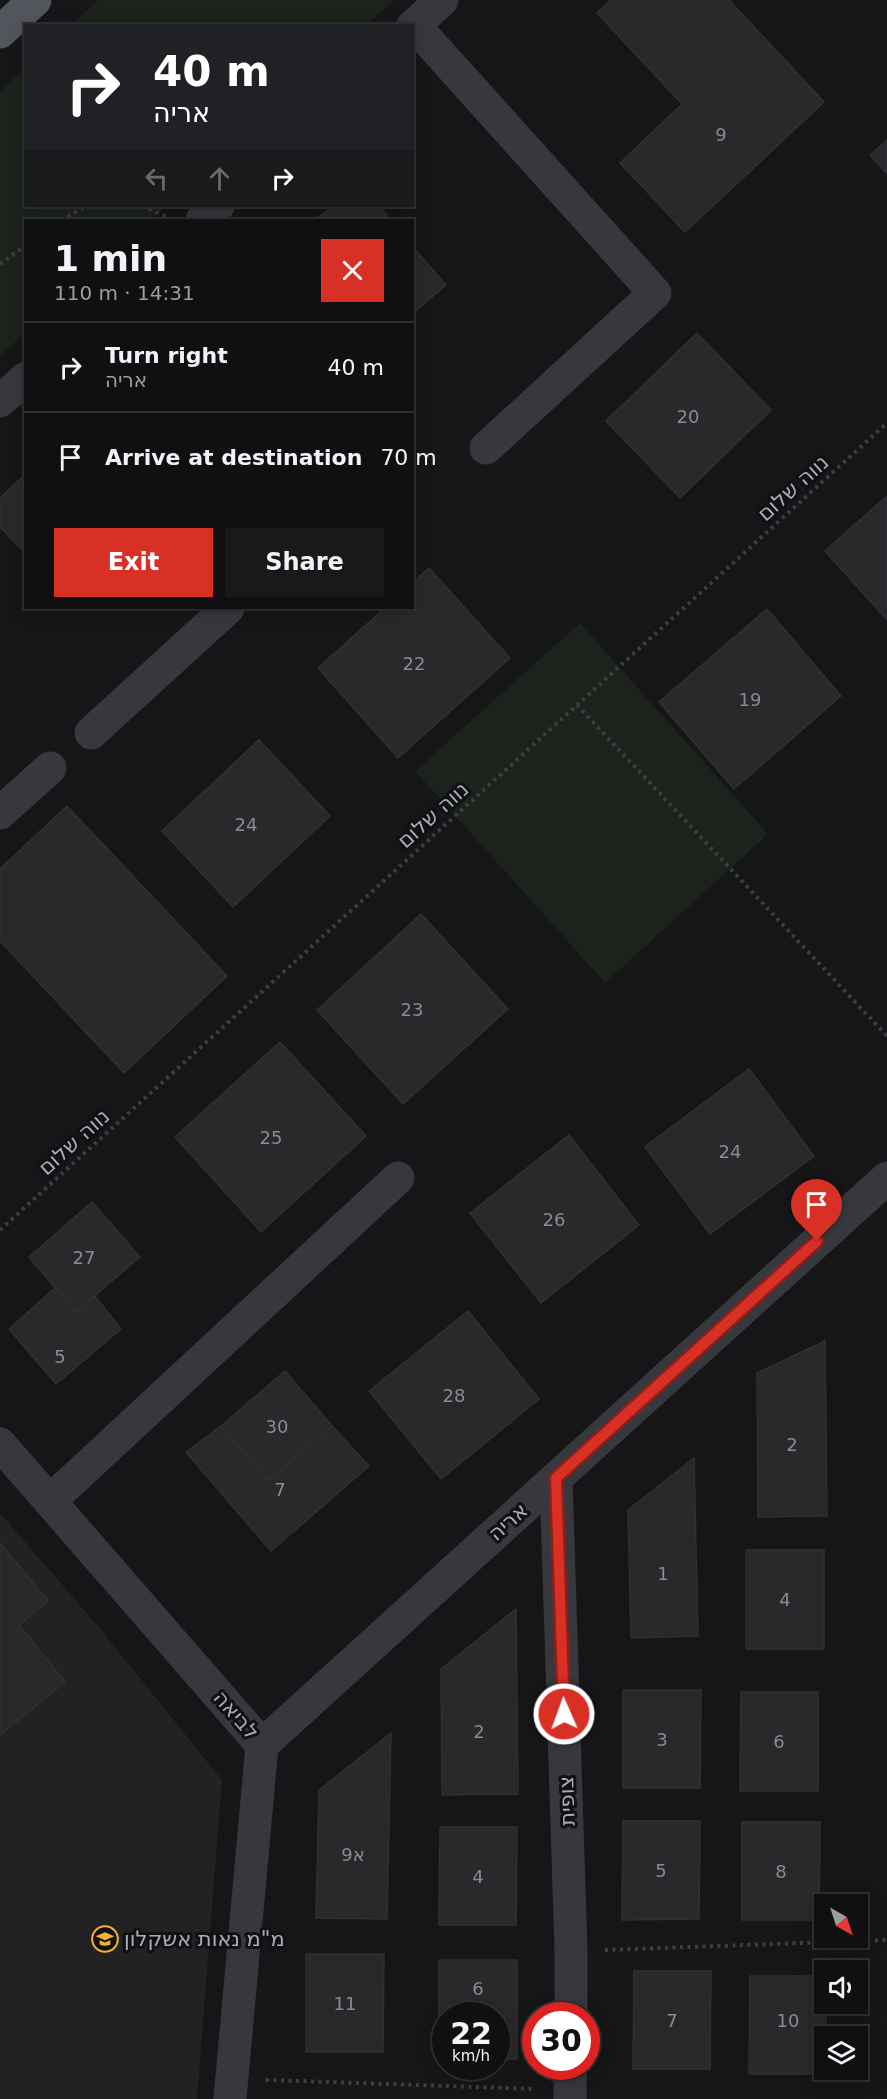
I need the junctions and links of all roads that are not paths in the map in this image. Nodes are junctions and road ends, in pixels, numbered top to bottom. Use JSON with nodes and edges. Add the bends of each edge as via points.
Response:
{"nodes":[{"id":1,"x":35,"y":0,"type":"edge"},
{"id":2,"x":442,"y":0,"type":"edge"},
{"id":3,"x":414,"y":25,"type":"edge"},
{"id":4,"x":414,"y":27,"type":"edge"},
{"id":5,"x":0,"y":32,"type":"edge"},
{"id":6,"x":217,"y":207,"type":"edge"},
{"id":7,"x":203,"y":219,"type":"edge"},
{"id":8,"x":24,"y":380,"type":"edge"},
{"id":9,"x":0,"y":401,"type":"edge"},
{"id":10,"x":486,"y":448,"type":"dead end"},
{"id":11,"x":227,"y":609,"type":"edge"},
{"id":12,"x":91,"y":733,"type":"dead end"},
{"id":13,"x":50,"y":768,"type":"dead end"},
{"id":14,"x":0,"y":813,"type":"edge"},
{"id":15,"x":887,"y":1178,"type":"edge"},
{"id":16,"x":398,"y":1179,"type":"dead end"},
{"id":17,"x":0,"y":1444,"type":"edge"},
{"id":18,"x":556,"y":1478,"type":"junction"},
{"id":19,"x":50,"y":1502,"type":"junction"},
{"id":20,"x":262,"y":1745,"type":"junction"},
{"id":21,"x":571,"y":2002,"type":"edge"},
{"id":22,"x":231,"y":2089,"type":"edge"}],
"edges":[{"from":1,"to":5,"type":"main road"},
{"from":2,"to":3,"type":"street"},
{"from":4,"to":10,"type":"street","via":[[655,293]]},
{"from":6,"to":7,"type":"street"},
{"from":8,"to":9,"type":"street"},
{"from":11,"to":12,"type":"street"},
{"from":13,"to":14,"type":"street"},
{"from":15,"to":18,"type":"street","name":"אריה"},
{"from":16,"to":19,"type":"street"},
{"from":17,"to":19,"type":"street","name":"לביאה"},
{"from":18,"to":20,"type":"street","name":"אריה"},
{"from":18,"to":21,"type":"street","name":"צופית"},
{"from":19,"to":20,"type":"street","name":"לביאה"},
{"from":20,"to":22,"type":"street","name":"לביאה"}]}
